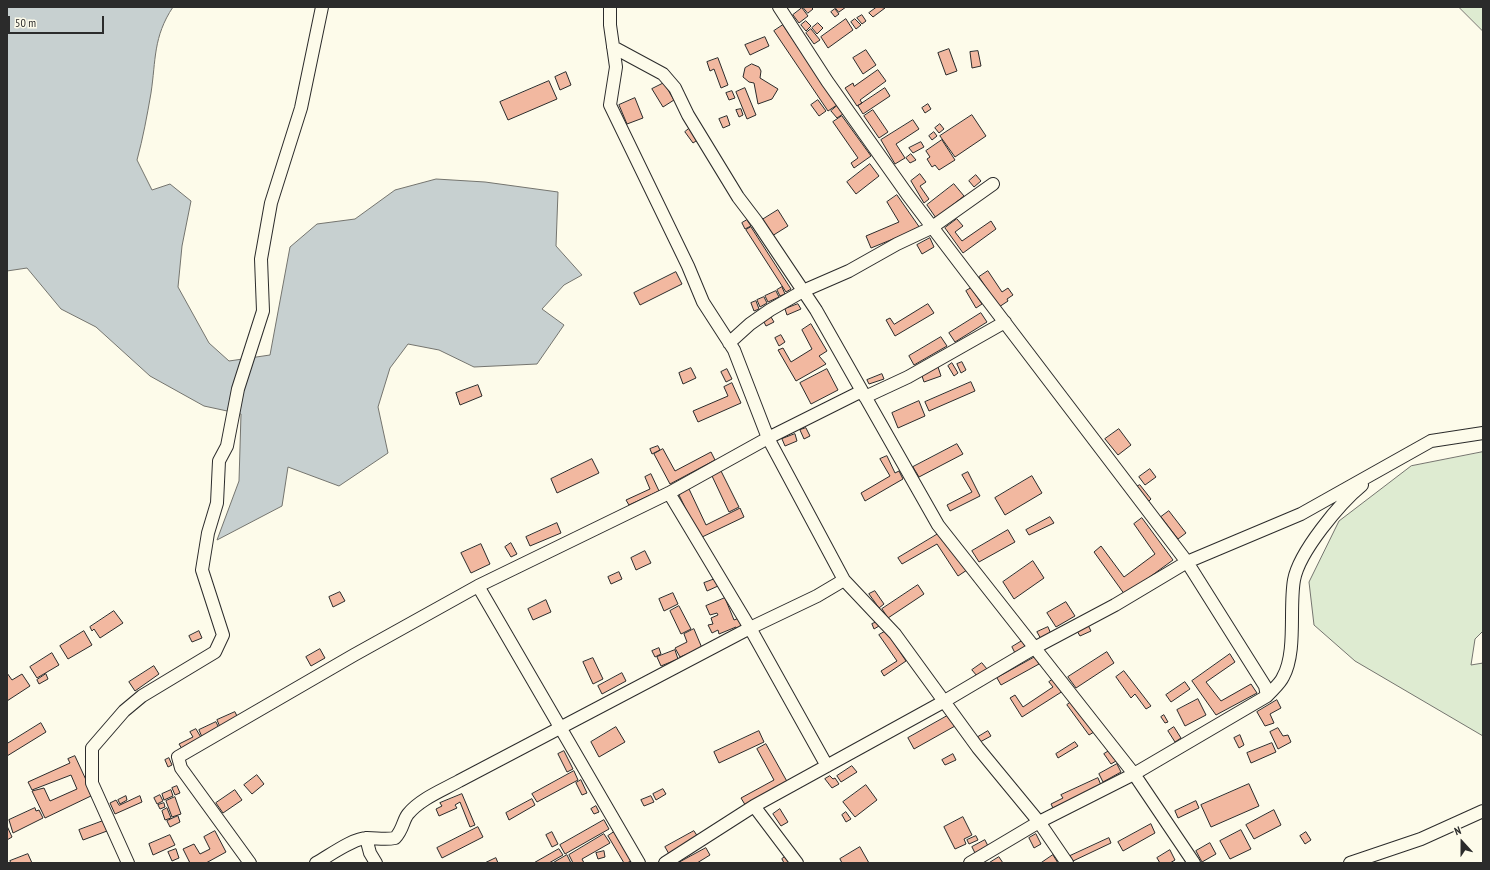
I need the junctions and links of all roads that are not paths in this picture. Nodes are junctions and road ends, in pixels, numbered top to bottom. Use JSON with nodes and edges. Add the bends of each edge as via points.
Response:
{"nodes":[{"id":1,"x":322,"y":7,"type":"edge"},
{"id":2,"x":610,"y":7,"type":"edge"},
{"id":3,"x":779,"y":7,"type":"edge"},
{"id":4,"x":613,"y":47,"type":"junction"},
{"id":5,"x":993,"y":184,"type":"dead end"},
{"id":6,"x":931,"y":228,"type":"junction"},
{"id":7,"x":803,"y":291,"type":"junction"},
{"id":8,"x":1005,"y":322,"type":"junction"},
{"id":9,"x":729,"y":342,"type":"junction"},
{"id":10,"x":863,"y":394,"type":"junction"},
{"id":11,"x":1483,"y":433,"type":"edge"},
{"id":12,"x":768,"y":438,"type":"junction"},
{"id":13,"x":1386,"y":465,"type":"junction"},
{"id":14,"x":669,"y":493,"type":"junction"},
{"id":15,"x":1187,"y":562,"type":"junction"},
{"id":16,"x":844,"y":580,"type":"junction"},
{"id":17,"x":478,"y":586,"type":"junction"},
{"id":18,"x":750,"y":628,"type":"junction"},
{"id":19,"x":1036,"y":648,"type":"junction"},
{"id":20,"x":1268,"y":696,"type":"junction"},
{"id":21,"x":943,"y":702,"type":"junction"},
{"id":22,"x":561,"y":728,"type":"junction"},
{"id":23,"x":827,"y":766,"type":"junction"},
{"id":24,"x":1134,"y":774,"type":"junction"},
{"id":25,"x":754,"y":806,"type":"junction"},
{"id":26,"x":1483,"y":812,"type":"edge"},
{"id":27,"x":1039,"y":822,"type":"junction"},
{"id":28,"x":366,"y":838,"type":"junction"},
{"id":29,"x":128,"y":863,"type":"edge"},
{"id":30,"x":250,"y":863,"type":"edge"},
{"id":31,"x":316,"y":863,"type":"edge"},
{"id":32,"x":376,"y":863,"type":"edge"},
{"id":33,"x":639,"y":863,"type":"edge"},
{"id":34,"x":665,"y":863,"type":"edge"},
{"id":35,"x":797,"y":863,"type":"edge"},
{"id":36,"x":970,"y":863,"type":"edge"},
{"id":37,"x":1067,"y":863,"type":"edge"},
{"id":38,"x":1194,"y":863,"type":"edge"},
{"id":39,"x":1350,"y":863,"type":"edge"}],
"edges":[{"from":1,"to":29,"type":"street","via":[[301,108],[271,203],[261,259],[263,311],[238,389],[227,446],[219,461],[217,503],[208,533],[202,570],[222,635],[215,652],[142,696],[124,711],[92,748],[92,783]]},
{"from":2,"to":4,"type":"street"},
{"from":3,"to":6,"type":"street","via":[[827,81]]},
{"from":4,"to":7,"type":"street","via":[[663,74],[674,88],[738,197],[758,222]]},
{"from":4,"to":9,"type":"street","via":[[616,67],[610,105],[703,302]]},
{"from":5,"to":6,"type":"street"},
{"from":6,"to":7,"type":"street","via":[[849,271]]},
{"from":6,"to":8,"type":"street"},
{"from":7,"to":9,"type":"street","via":[[770,310]]},
{"from":7,"to":10,"type":"street"},
{"from":8,"to":10,"type":"street","via":[[908,377]]},
{"from":8,"to":15,"type":"street"},
{"from":9,"to":12,"type":"street"},
{"from":10,"to":12,"type":"street"},
{"from":10,"to":19,"type":"street","via":[[938,525]]},
{"from":11,"to":13,"type":"street","via":[[1431,441]]},
{"from":12,"to":14,"type":"street"},
{"from":12,"to":16,"type":"street"},
{"from":13,"to":15,"type":"street","via":[[1301,514]]},
{"from":13,"to":20,"type":"street","via":[[1351,494],[1306,550],[1294,580],[1291,650],[1284,677]]},
{"from":14,"to":17,"type":"street"},
{"from":14,"to":18,"type":"street"},
{"from":15,"to":19,"type":"street"},
{"from":15,"to":20,"type":"street","via":[[1265,686]]},
{"from":16,"to":18,"type":"street"},
{"from":16,"to":21,"type":"street","via":[[895,634]]},
{"from":17,"to":22,"type":"street"},
{"from":17,"to":30,"type":"street","via":[[178,757],[181,768]]},
{"from":18,"to":22,"type":"street"},
{"from":18,"to":23,"type":"street"},
{"from":19,"to":21,"type":"street"},
{"from":19,"to":24,"type":"street"},
{"from":20,"to":24,"type":"street"},
{"from":21,"to":23,"type":"street"},
{"from":21,"to":27,"type":"street"},
{"from":22,"to":28,"type":"street","via":[[419,804],[408,814],[402,830],[395,838]]},
{"from":22,"to":33,"type":"street"},
{"from":23,"to":25,"type":"street"},
{"from":24,"to":27,"type":"street"},
{"from":24,"to":38,"type":"street"},
{"from":25,"to":34,"type":"street"},
{"from":25,"to":35,"type":"street"},
{"from":26,"to":39,"type":"street","via":[[1422,839]]},
{"from":27,"to":36,"type":"street"},
{"from":27,"to":37,"type":"street"},
{"from":28,"to":31,"type":"street"},
{"from":28,"to":32,"type":"street"}]}
